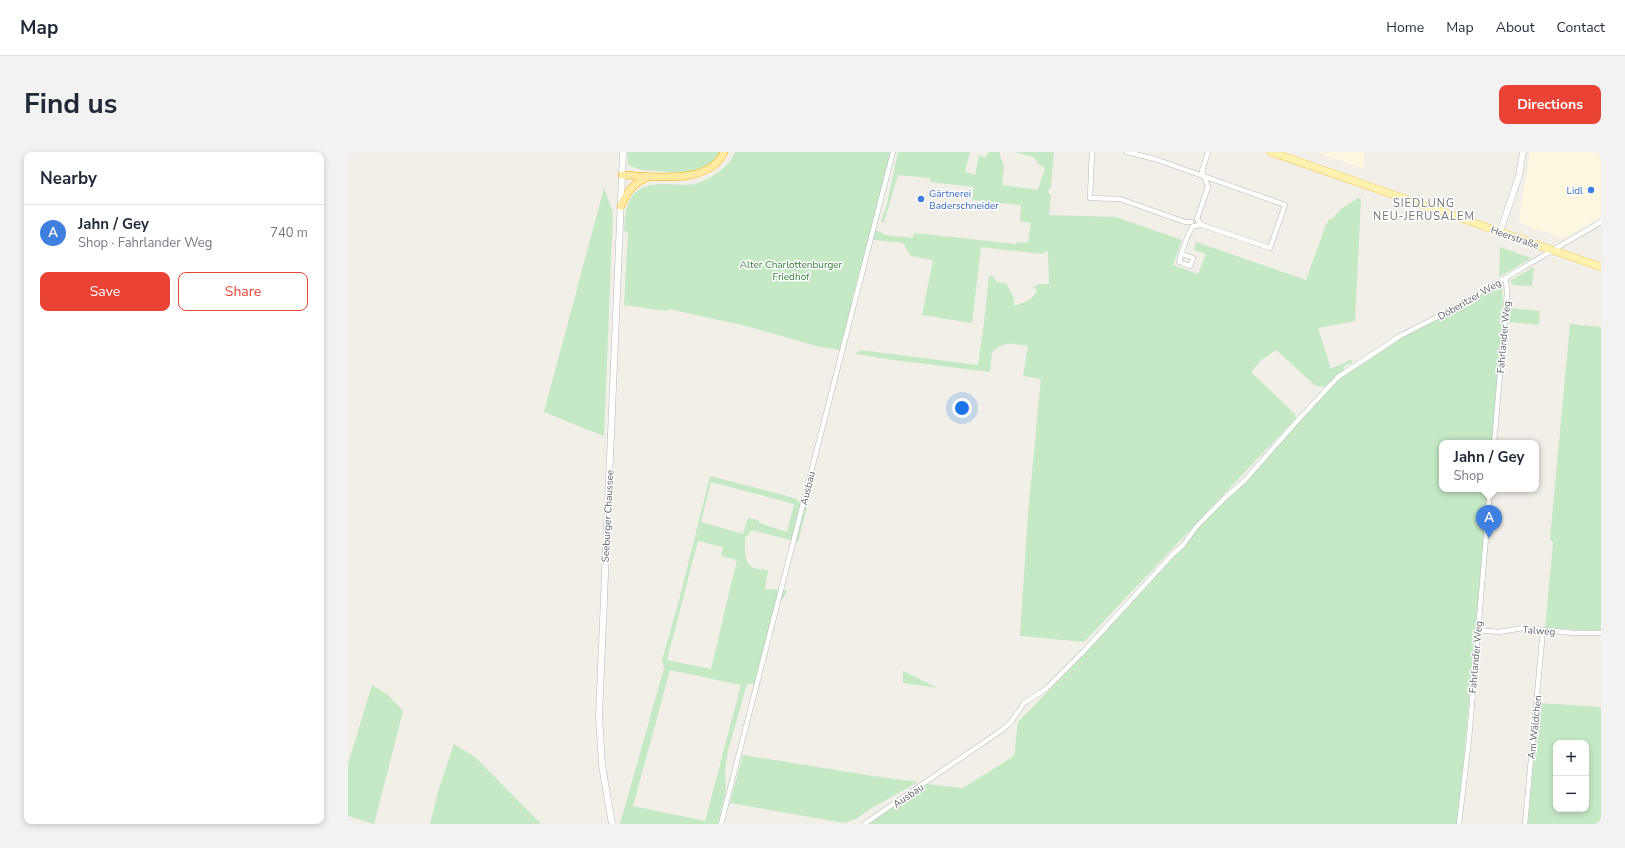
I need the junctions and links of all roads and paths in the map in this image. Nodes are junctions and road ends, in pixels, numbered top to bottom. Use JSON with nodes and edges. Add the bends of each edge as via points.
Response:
{"nodes":[{"id":1,"x":623,"y":152,"type":"edge"},
{"id":2,"x":724,"y":152,"type":"edge"},
{"id":3,"x":894,"y":152,"type":"edge"},
{"id":4,"x":1092,"y":152,"type":"edge"},
{"id":5,"x":1127,"y":152,"type":"edge"},
{"id":6,"x":1208,"y":152,"type":"edge"},
{"id":7,"x":1271,"y":152,"type":"edge"},
{"id":8,"x":1523,"y":152,"type":"edge"},
{"id":9,"x":622,"y":175,"type":"junction"},
{"id":10,"x":655,"y":176,"type":"junction"},
{"id":11,"x":1204,"y":177,"type":"junction"},
{"id":12,"x":621,"y":206,"type":"junction"},
{"id":13,"x":1197,"y":218,"type":"junction"},
{"id":14,"x":1601,"y":222,"type":"edge"},
{"id":15,"x":1192,"y":224,"type":"junction"},
{"id":16,"x":1199,"y":224,"type":"junction"},
{"id":17,"x":1500,"y":232,"type":"junction"},
{"id":18,"x":1553,"y":250,"type":"junction"},
{"id":19,"x":1182,"y":254,"type":"dead end"},
{"id":20,"x":1601,"y":267,"type":"edge"},
{"id":21,"x":1506,"y":278,"type":"junction"},
{"id":22,"x":1494,"y":440,"type":"edge"},
{"id":23,"x":1490,"y":492,"type":"edge"},
{"id":24,"x":1478,"y":630,"type":"junction"},
{"id":25,"x":1543,"y":630,"type":"junction"},
{"id":26,"x":1601,"y":633,"type":"edge"},
{"id":27,"x":1024,"y":703,"type":"joint"},
{"id":28,"x":612,"y":824,"type":"edge"},
{"id":29,"x":720,"y":824,"type":"edge"},
{"id":30,"x":864,"y":824,"type":"edge"},
{"id":31,"x":1460,"y":824,"type":"edge"},
{"id":32,"x":1525,"y":824,"type":"edge"}],
"edges":[{"from":1,"to":9,"type":"main road","name":"Seeburger Chaussee"},
{"from":2,"to":10,"type":"highway","via":[[715,165],[704,172],[687,176]]},
{"from":3,"to":29,"type":"street","name":"Ausbau"},
{"from":4,"to":15,"type":"street","via":[[1090,198],[1120,199]]},
{"from":5,"to":11,"type":"street"},
{"from":6,"to":11,"type":"street","via":[[1202,168]]},
{"from":7,"to":17,"type":"main road","name":"Heerstraße"},
{"from":8,"to":17,"type":"main road","via":[[1520,176]]},
{"from":9,"to":10,"type":"highway"},
{"from":9,"to":12,"type":"main road","name":"Seeburger Chaussee"},
{"from":10,"to":12,"type":"highway","via":[[635,184]]},
{"from":11,"to":13,"type":"street","via":[[1208,188]]},
{"from":11,"to":16,"type":"street","via":[[1285,205],[1270,248]]},
{"from":12,"to":28,"type":"main road","name":"Seeburger Chaussee","via":[[600,696],[602,765]]},
{"from":13,"to":15,"type":"street","via":[[1193,219]]},
{"from":13,"to":16,"type":"street"},
{"from":14,"to":18,"type":"street","name":"Döberitzer Weg"},
{"from":15,"to":16,"type":"street"},
{"from":15,"to":19,"type":"street"},
{"from":17,"to":18,"type":"main road","name":"Heerstraße"},
{"from":18,"to":20,"type":"main road","name":"Heerstraße"},
{"from":18,"to":21,"type":"street","name":"Döberitzer Weg"},
{"from":21,"to":22,"type":"street","name":"Fahrlander Weg","via":[[1507,294]]},
{"from":21,"to":27,"type":"street","name":"Döberitzer Weg","via":[[1392,340],[1338,377],[1244,481],[1197,526],[1183,545],[1083,652],[1046,689]]},
{"from":23,"to":24,"type":"street","name":"Fahrlander Weg"},
{"from":24,"to":25,"type":"street","name":"Talweg"},
{"from":24,"to":31,"type":"street","name":"Fahrlander Weg"},
{"from":25,"to":26,"type":"street","name":"Talweg"},
{"from":25,"to":32,"type":"street","name":"Am Wäldchen"},
{"from":27,"to":30,"type":"street","name":"Ausbau","via":[[1002,730]]}]}
